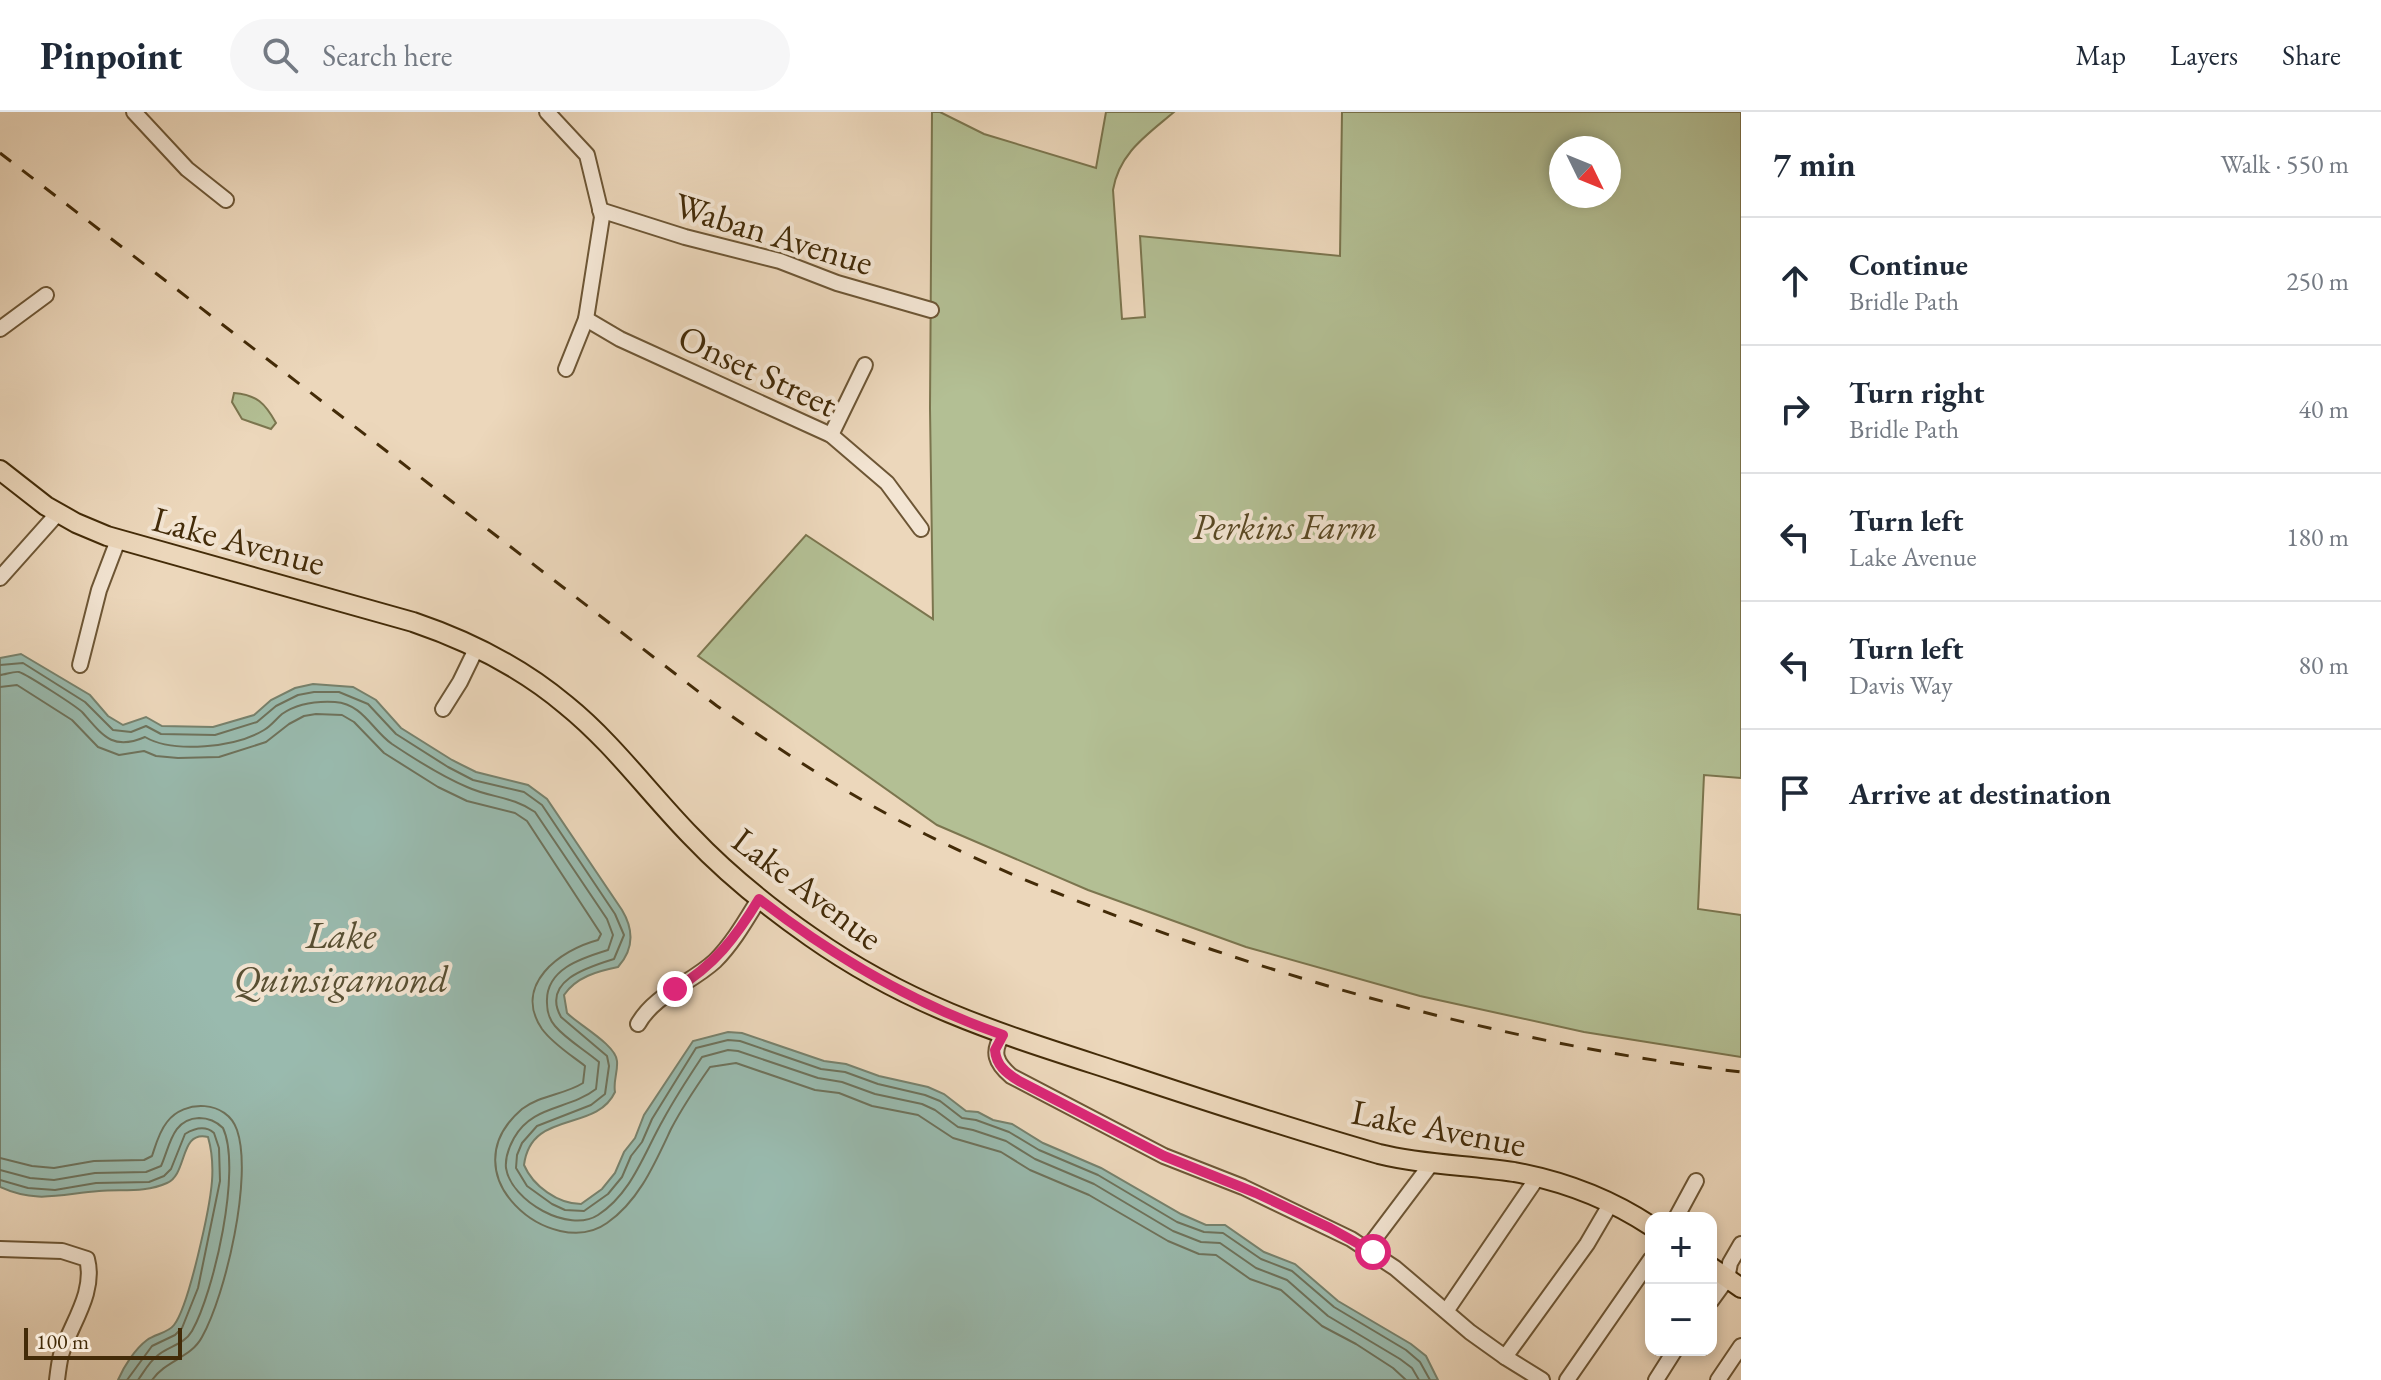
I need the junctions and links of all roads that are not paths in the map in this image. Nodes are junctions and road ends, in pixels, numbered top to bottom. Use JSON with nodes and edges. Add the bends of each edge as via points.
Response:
{"nodes":[{"id":1,"x":134,"y":112,"type":"edge"},
{"id":2,"x":546,"y":113,"type":"edge"},
{"id":3,"x":226,"y":200,"type":"dead end"},
{"id":4,"x":600,"y":210,"type":"junction"},
{"id":5,"x":46,"y":295,"type":"dead end"},
{"id":6,"x":931,"y":310,"type":"dead end"},
{"id":7,"x":586,"y":319,"type":"junction"},
{"id":8,"x":0,"y":329,"type":"edge"},
{"id":9,"x":865,"y":365,"type":"dead end"},
{"id":10,"x":566,"y":369,"type":"dead end"},
{"id":11,"x":831,"y":435,"type":"junction"},
{"id":12,"x":0,"y":470,"type":"edge"},
{"id":13,"x":58,"y":513,"type":"junction"},
{"id":14,"x":921,"y":529,"type":"dead end"},
{"id":15,"x":118,"y":540,"type":"junction"},
{"id":16,"x":0,"y":578,"type":"edge"},
{"id":17,"x":477,"y":647,"type":"junction"},
{"id":18,"x":80,"y":665,"type":"dead end"},
{"id":19,"x":443,"y":709,"type":"dead end"},
{"id":20,"x":759,"y":899,"type":"junction"},
{"id":21,"x":638,"y":1024,"type":"dead end"},
{"id":22,"x":1003,"y":1035,"type":"junction"},
{"id":23,"x":1431,"y":1164,"type":"junction"},
{"id":24,"x":1537,"y":1178,"type":"junction"},
{"id":25,"x":1696,"y":1181,"type":"dead end"},
{"id":26,"x":1611,"y":1203,"type":"junction"},
{"id":27,"x":1679,"y":1212,"type":"edge"},
{"id":28,"x":1645,"y":1223,"type":"edge"},
{"id":29,"x":1741,"y":1244,"type":"edge"},
{"id":30,"x":0,"y":1249,"type":"edge"},
{"id":31,"x":1367,"y":1249,"type":"junction"},
{"id":32,"x":1645,"y":1268,"type":"edge"},
{"id":33,"x":1717,"y":1271,"type":"edge"},
{"id":34,"x":1734,"y":1284,"type":"edge"},
{"id":35,"x":1717,"y":1297,"type":"edge"},
{"id":36,"x":1447,"y":1310,"type":"junction"},
{"id":37,"x":1741,"y":1346,"type":"edge"},
{"id":38,"x":1671,"y":1356,"type":"edge"},
{"id":39,"x":1505,"y":1357,"type":"junction"},
{"id":40,"x":57,"y":1380,"type":"edge"},
{"id":41,"x":1542,"y":1380,"type":"edge"},
{"id":42,"x":1567,"y":1380,"type":"edge"},
{"id":43,"x":1656,"y":1380,"type":"edge"},
{"id":44,"x":1718,"y":1380,"type":"edge"}],
"edges":[{"from":1,"to":3,"type":"street","via":[[187,169]]},
{"from":2,"to":4,"type":"street","via":[[587,155]]},
{"from":4,"to":6,"type":"street","name":"Waban Avenue"},
{"from":4,"to":7,"type":"street","via":[[601,235]]},
{"from":5,"to":8,"type":"street"},
{"from":7,"to":10,"type":"street"},
{"from":7,"to":11,"type":"street","name":"Onset Street"},
{"from":9,"to":11,"type":"street"},
{"from":11,"to":14,"type":"street","name":"Onset Street","via":[[887,483]]},
{"from":12,"to":13,"type":"main road","name":"Lake Avenue"},
{"from":13,"to":15,"type":"main road","name":"Lake Avenue"},
{"from":13,"to":16,"type":"street"},
{"from":15,"to":17,"type":"main road","name":"Lake Avenue","via":[[397,617]]},
{"from":15,"to":18,"type":"street"},
{"from":17,"to":19,"type":"street"},
{"from":17,"to":20,"type":"main road","name":"Lake Avenue","via":[[538,683],[587,722],[699,845]]},
{"from":20,"to":21,"type":"street","via":[[715,960],[655,1002]]},
{"from":20,"to":22,"type":"main road","name":"Lake Avenue","via":[[890,987]]},
{"from":22,"to":23,"type":"main road","name":"Lake Avenue","via":[[1361,1149]]},
{"from":22,"to":31,"type":"street","via":[[996,1059],[1019,1081],[1164,1156],[1256,1193]]},
{"from":23,"to":24,"type":"main road","name":"Lake Avenue"},
{"from":23,"to":31,"type":"street"},
{"from":24,"to":26,"type":"main road","name":"Lake Avenue"},
{"from":24,"to":36,"type":"street"},
{"from":25,"to":27,"type":"street"},
{"from":26,"to":28,"type":"main road","name":"Lake Avenue"},
{"from":26,"to":39,"type":"street"},
{"from":29,"to":34,"type":"street","via":[[1730,1263]]},
{"from":30,"to":40,"type":"street","via":[[62,1251],[87,1259],[82,1305],[61,1354]]},
{"from":31,"to":36,"type":"street"},
{"from":32,"to":42,"type":"street"},
{"from":33,"to":34,"type":"main road"},
{"from":34,"to":35,"type":"street"},
{"from":36,"to":39,"type":"street"},
{"from":37,"to":44,"type":"street"},
{"from":38,"to":43,"type":"street"},
{"from":39,"to":41,"type":"street"}]}
